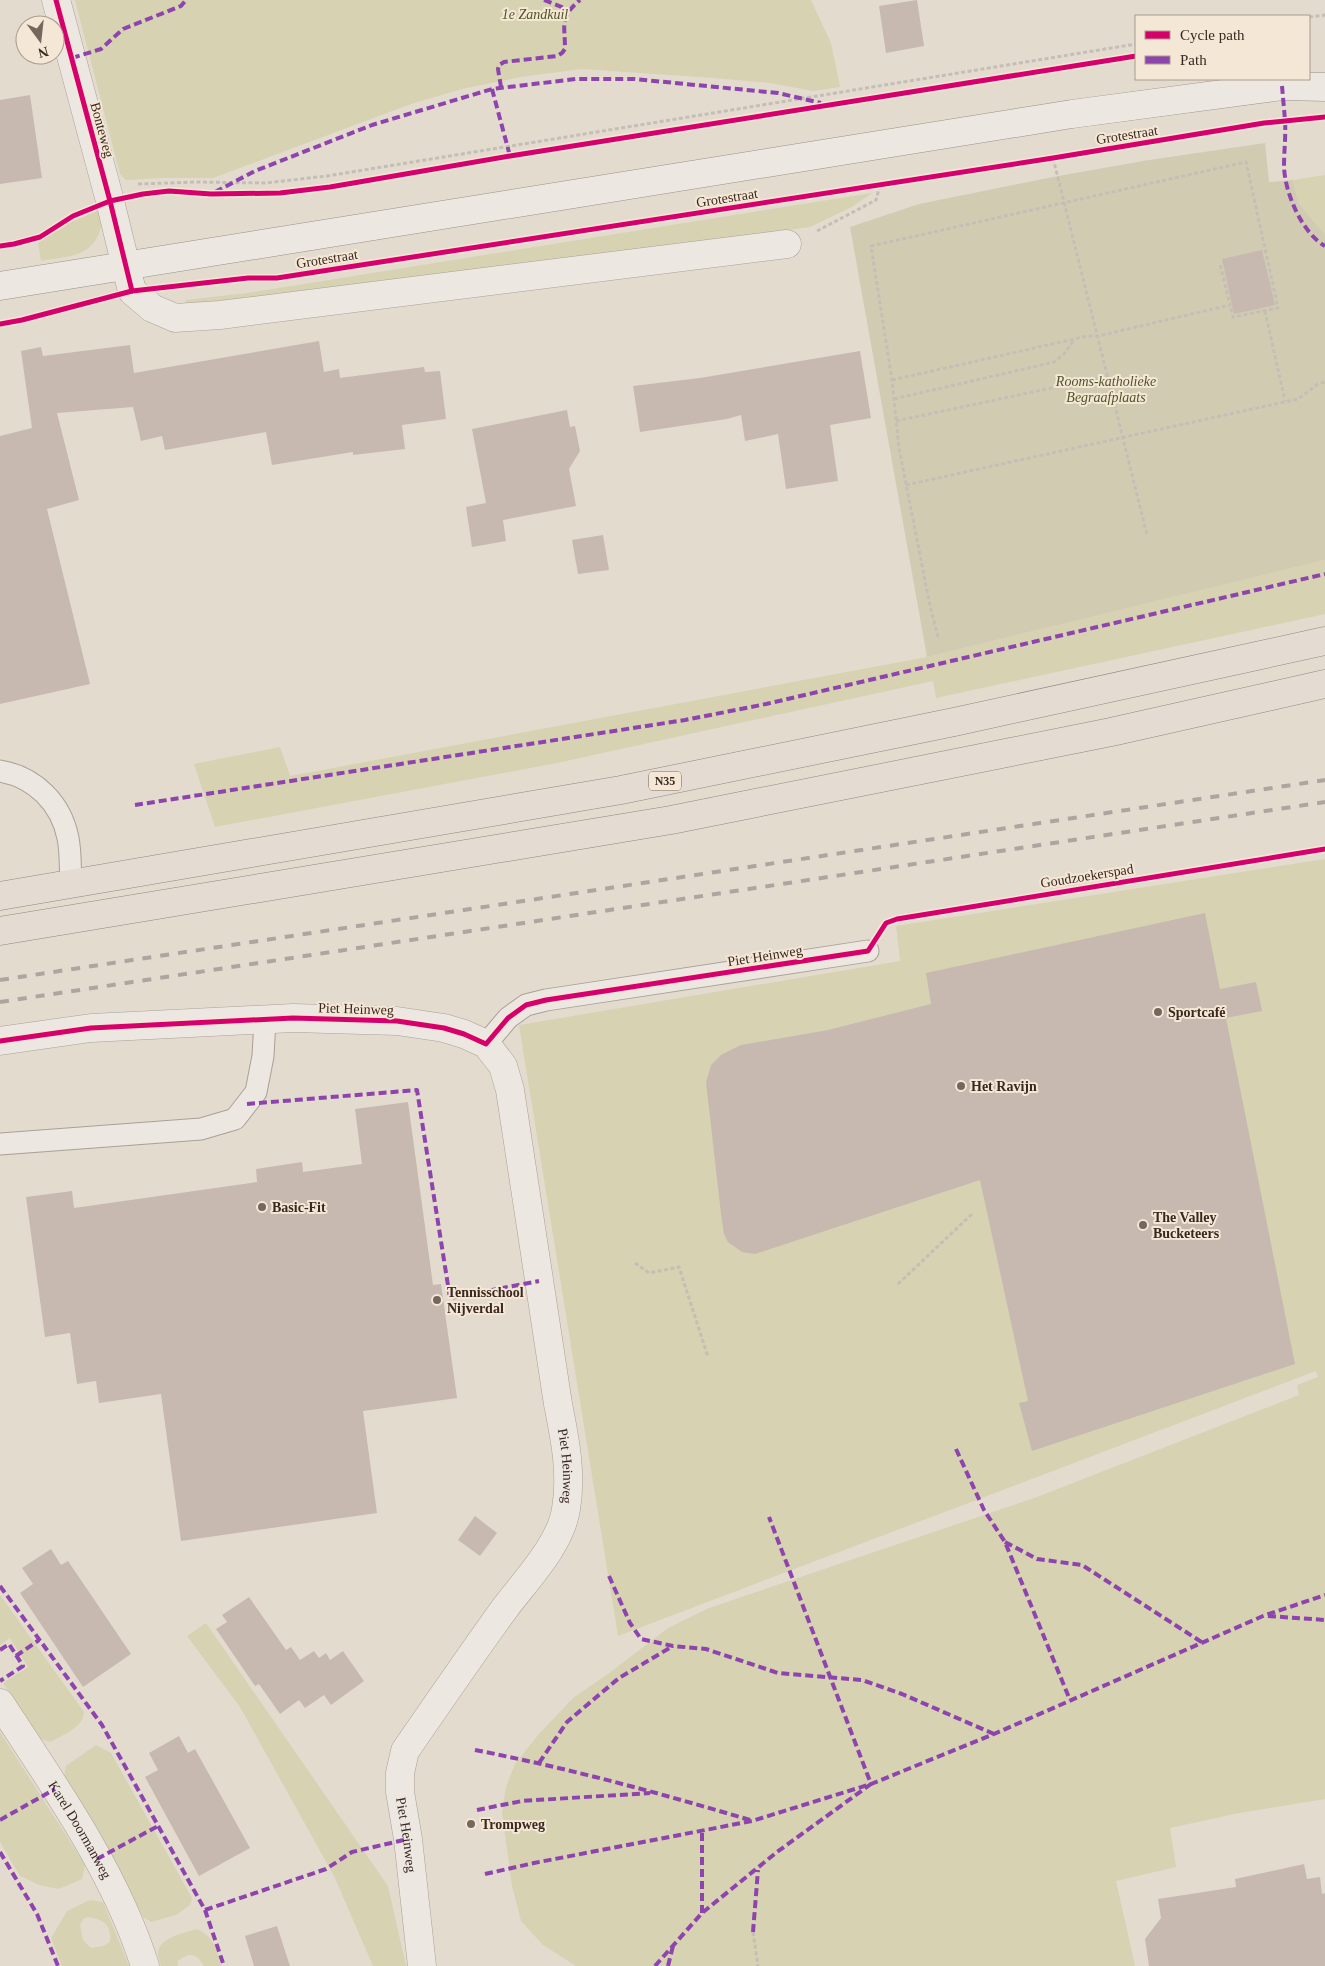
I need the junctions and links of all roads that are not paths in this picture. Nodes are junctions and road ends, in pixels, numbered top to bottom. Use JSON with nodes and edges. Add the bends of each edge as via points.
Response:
{"nodes":[{"id":1,"x":56,"y":0,"type":"edge"},
{"id":2,"x":1325,"y":71,"type":"edge"},
{"id":3,"x":1310,"y":77,"type":"edge"},
{"id":4,"x":1292,"y":82,"type":"edge"},
{"id":5,"x":1325,"y":87,"type":"edge"},
{"id":6,"x":787,"y":244,"type":"road end"},
{"id":7,"x":125,"y":266,"type":"junction"},
{"id":8,"x":0,"y":286,"type":"edge"},
{"id":9,"x":1325,"y":641,"type":"edge"},
{"id":10,"x":1325,"y":684,"type":"edge"},
{"id":11,"x":0,"y":771,"type":"edge"},
{"id":12,"x":71,"y":885,"type":"junction"},
{"id":13,"x":0,"y":896,"type":"edge"},
{"id":14,"x":0,"y":931,"type":"edge"},
{"id":15,"x":868,"y":951,"type":"dead end"},
{"id":16,"x":264,"y":1020,"type":"junction"},
{"id":17,"x":0,"y":1041,"type":"edge"},
{"id":18,"x":486,"y":1044,"type":"junction"},
{"id":19,"x":0,"y":1144,"type":"edge"},
{"id":20,"x":0,"y":1703,"type":"edge"},
{"id":21,"x":145,"y":1966,"type":"edge"},
{"id":22,"x":422,"y":1966,"type":"edge"}],
"edges":[{"from":1,"to":7,"type":"street","name":"Bonteweg"},
{"from":2,"to":3,"type":"street"},
{"from":4,"to":5,"type":"street","name":"Grotestraat"},
{"from":4,"to":7,"type":"street","name":"Grotestraat","via":[[1072,114]]},
{"from":6,"to":7,"type":"street","via":[[175,318],[152,308],[132,292]]},
{"from":7,"to":8,"type":"street","name":"Grotestraat"},
{"from":9,"to":12,"type":"main road","number":"N35","via":[[621,790]]},
{"from":10,"to":14,"type":"main road","via":[[1111,732],[671,820]]},
{"from":11,"to":12,"type":"lane","via":[[40,789],[58,810],[68,839]]},
{"from":12,"to":13,"type":"main road","number":"N35"},
{"from":15,"to":18,"type":"lane","name":"Piet Heinweg","via":[[533,1003],[508,1018]]},
{"from":16,"to":17,"type":"street","name":"Piet Heinweg","via":[[92,1028]]},
{"from":16,"to":18,"type":"street","name":"Piet Heinweg","via":[[397,1021],[444,1028]]},
{"from":16,"to":19,"type":"lane","via":[[263,1056],[256,1092],[235,1119],[201,1129]]},
{"from":18,"to":22,"type":"street","name":"Piet Heinweg","via":[[503,1066],[510,1090],[569,1478],[566,1511],[556,1538],[405,1751],[400,1792]]},
{"from":20,"to":21,"type":"street","name":"Karel Doormanweg","via":[[55,1788],[119,1899]]}]}
